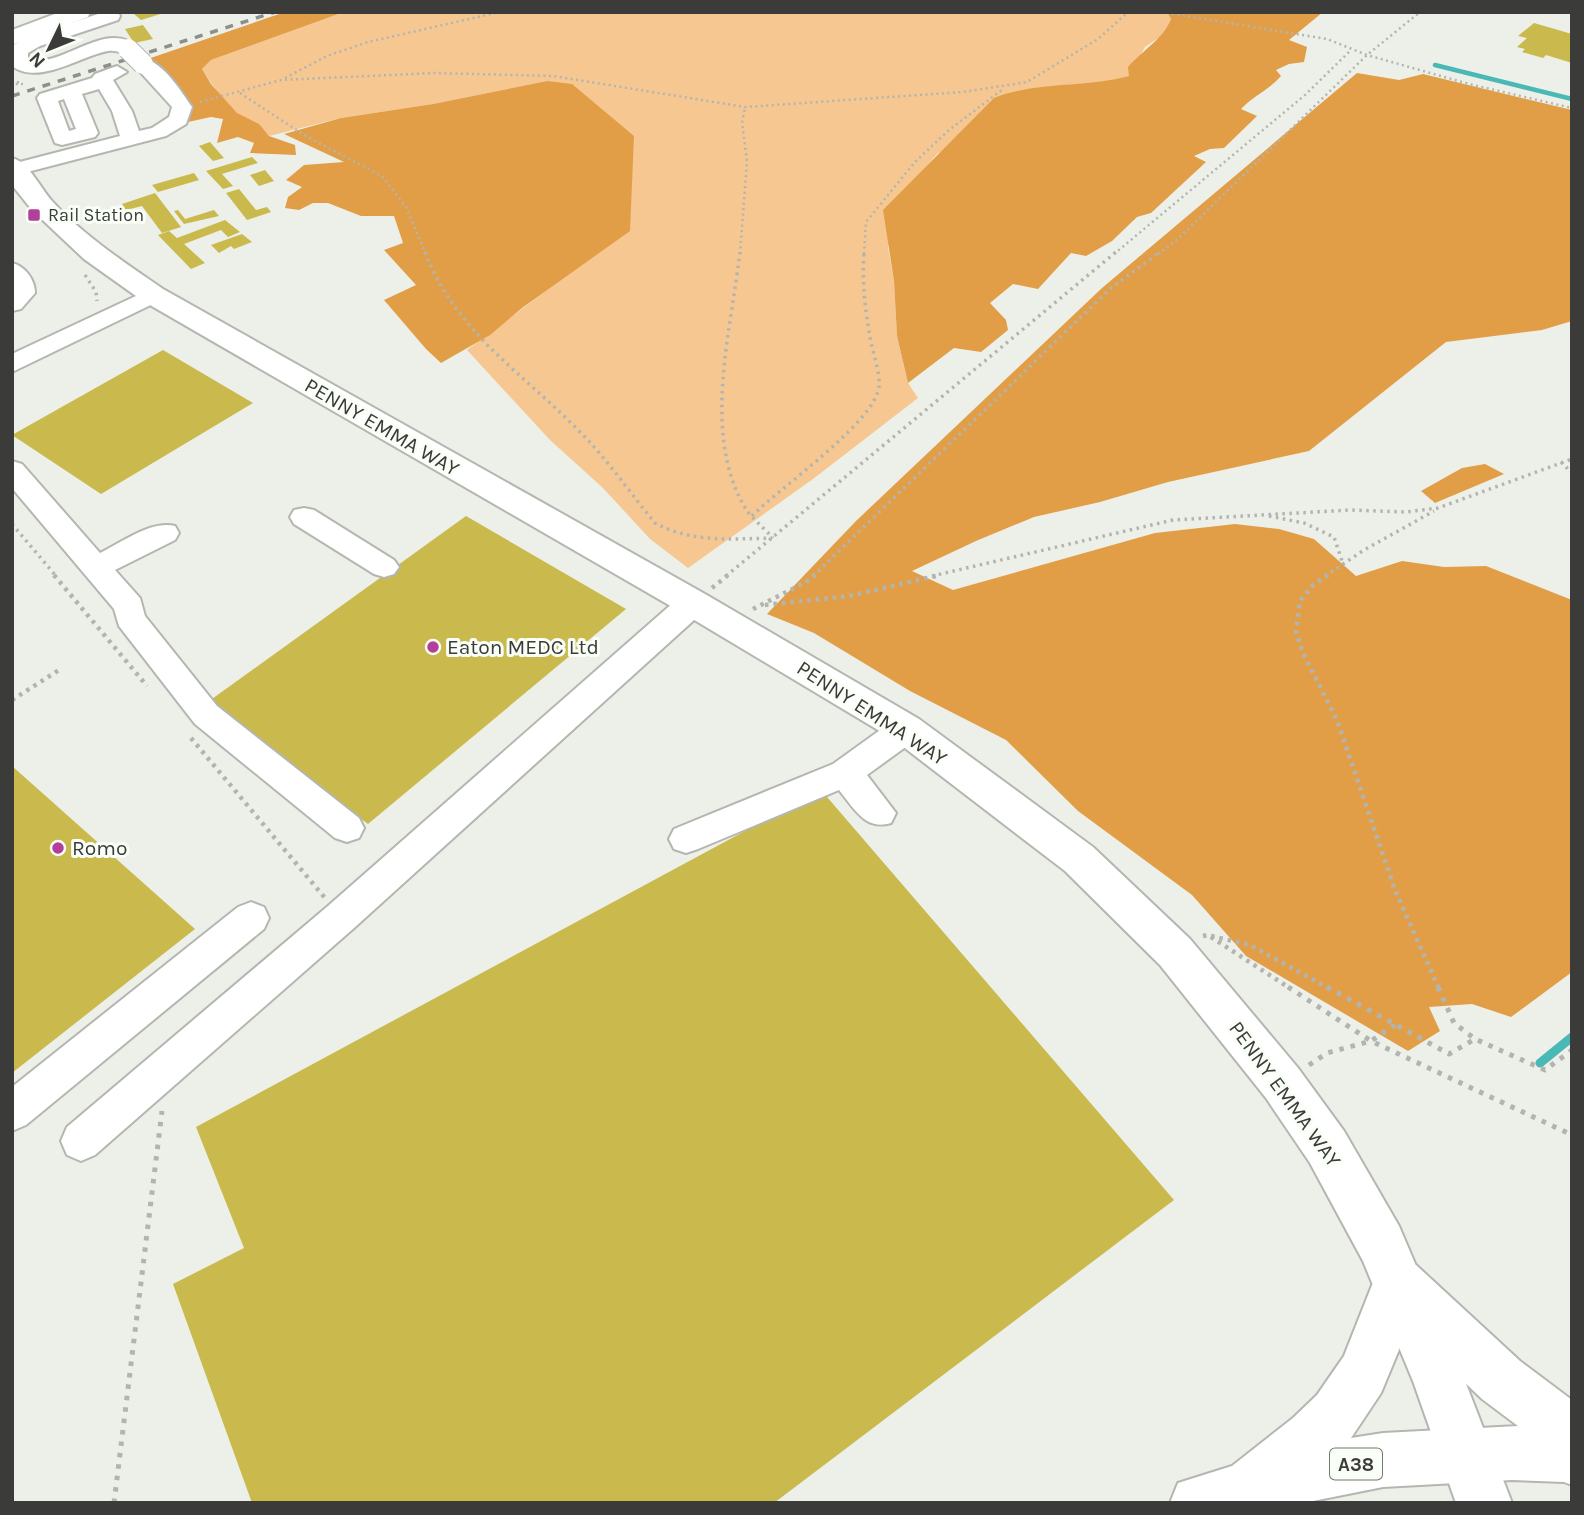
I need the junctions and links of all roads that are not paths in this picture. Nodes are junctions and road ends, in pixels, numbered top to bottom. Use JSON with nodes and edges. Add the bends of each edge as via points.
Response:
{"nodes":[{"id":1,"x":111,"y":14,"type":"edge"},
{"id":2,"x":12,"y":18,"type":"edge"},
{"id":3,"x":12,"y":25,"type":"edge"},
{"id":4,"x":83,"y":25,"type":"edge"},
{"id":5,"x":12,"y":38,"type":"edge"},
{"id":6,"x":145,"y":66,"type":"junction"},
{"id":7,"x":104,"y":81,"type":"junction"},
{"id":8,"x":71,"y":91,"type":"dead end"},
{"id":9,"x":132,"y":139,"type":"junction"},
{"id":10,"x":14,"y":168,"type":"edge"},
{"id":11,"x":12,"y":270,"type":"edge"},
{"id":12,"x":153,"y":295,"type":"junction"},
{"id":13,"x":12,"y":304,"type":"edge"},
{"id":14,"x":12,"y":363,"type":"edge"},
{"id":15,"x":12,"y":470,"type":"edge"},
{"id":16,"x":304,"y":517,"type":"dead end"},
{"id":17,"x":165,"y":533,"type":"dead end"},
{"id":18,"x":96,"y":567,"type":"junction"},
{"id":19,"x":384,"y":567,"type":"dead end"},
{"id":20,"x":693,"y":603,"type":"junction"},
{"id":21,"x":906,"y":729,"type":"junction"},
{"id":22,"x":845,"y":773,"type":"junction"},
{"id":23,"x":879,"y":813,"type":"dead end"},
{"id":24,"x":347,"y":828,"type":"dead end"},
{"id":25,"x":686,"y":839,"type":"dead end"},
{"id":26,"x":251,"y":918,"type":"dead end"},
{"id":27,"x":12,"y":1112,"type":"edge"},
{"id":28,"x":81,"y":1141,"type":"dead end"},
{"id":29,"x":1398,"y":1283,"type":"junction"},
{"id":30,"x":1572,"y":1433,"type":"edge"},
{"id":31,"x":1572,"y":1458,"type":"edge"},
{"id":32,"x":1476,"y":1480,"type":"edge"},
{"id":33,"x":1223,"y":1496,"type":"edge"}],
"edges":[{"from":1,"to":4,"type":"street"},
{"from":2,"to":4,"type":"main road"},
{"from":3,"to":4,"type":"main road"},
{"from":4,"to":4,"type":"street","via":[[20,69],[47,65]]},
{"from":4,"to":5,"type":"main road"},
{"from":4,"to":6,"type":"street","bridge":true,"via":[[128,49]]},
{"from":6,"to":7,"type":"street","via":[[123,69],[102,78]]},
{"from":6,"to":9,"type":"street","via":[[161,80],[180,113],[159,132]]},
{"from":7,"to":8,"type":"street"},
{"from":7,"to":9,"type":"street"},
{"from":9,"to":10,"type":"street"},
{"from":10,"to":12,"type":"main road","name":"PENNY EMMA WAY","via":[[80,244]]},
{"from":11,"to":13,"type":"street","via":[[23,293]]},
{"from":12,"to":14,"type":"street"},
{"from":12,"to":20,"type":"main road","name":"PENNY EMMA WAY"},
{"from":15,"to":18,"type":"street"},
{"from":16,"to":19,"type":"street"},
{"from":17,"to":18,"type":"street"},
{"from":18,"to":24,"type":"street","via":[[130,606],[130,618],[206,715]]},
{"from":20,"to":21,"type":"main road","name":"PENNY EMMA WAY"},
{"from":20,"to":28,"type":"street"},
{"from":21,"to":22,"type":"street"},
{"from":21,"to":29,"type":"main road","name":"PENNY EMMA WAY","via":[[1079,859],[1175,952],[1282,1083],[1341,1170]]},
{"from":22,"to":23,"type":"street"},
{"from":22,"to":25,"type":"street"},
{"from":26,"to":27,"type":"street"},
{"from":29,"to":30,"type":"main road","via":[[1501,1380]]},
{"from":29,"to":32,"type":"main road","name":"PENNY EMMA WAY"},
{"from":29,"to":33,"type":"main road","via":[[1360,1380],[1345,1404],[1325,1424]]},
{"from":31,"to":32,"type":"main road","number":"A38","via":[[1512,1453]]},
{"from":32,"to":33,"type":"main road","number":"A38","via":[[1383,1460],[1327,1469]]}]}
